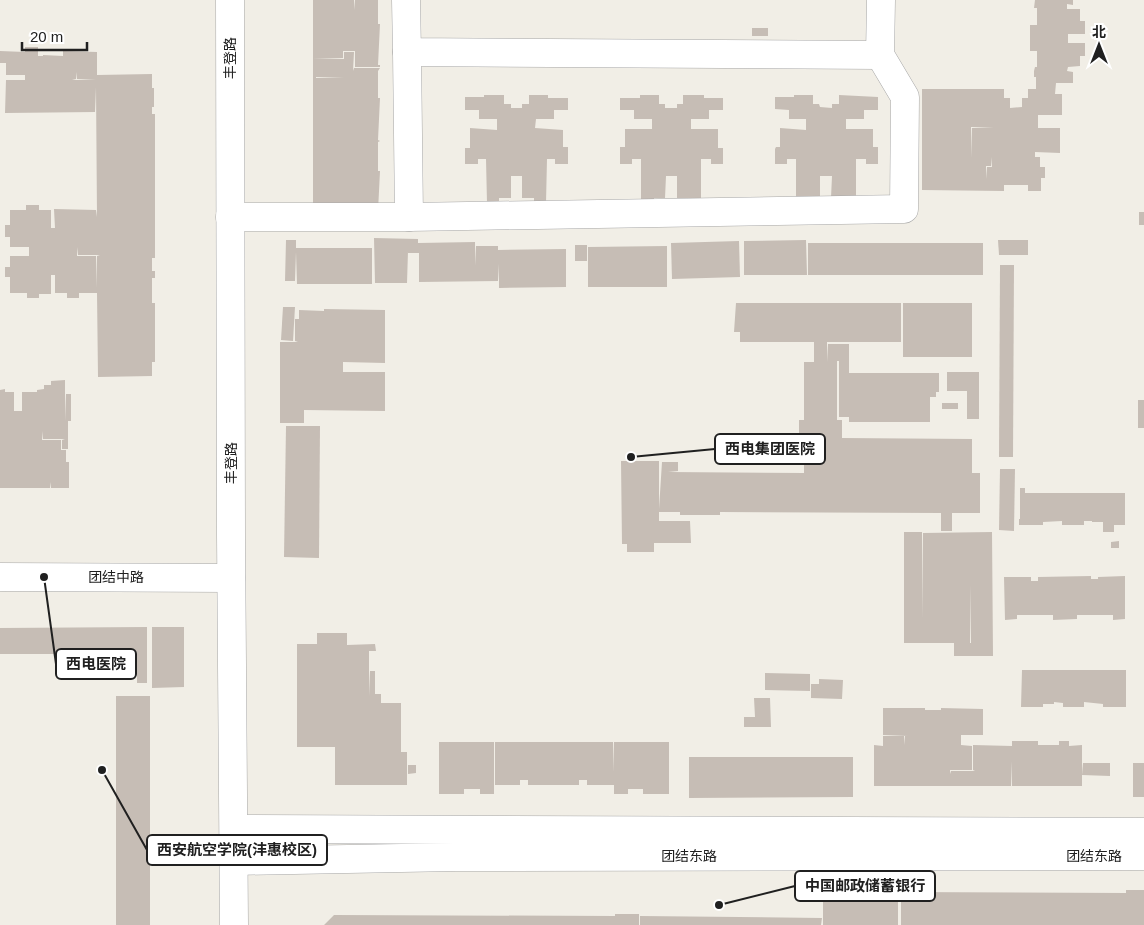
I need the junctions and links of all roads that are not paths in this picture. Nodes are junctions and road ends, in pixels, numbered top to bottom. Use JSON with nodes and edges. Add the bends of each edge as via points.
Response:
{"nodes":[{"id":1,"x":230,"y":0,"type":"edge"},
{"id":2,"x":406,"y":0,"type":"edge"},
{"id":3,"x":881,"y":0,"type":"edge"},
{"id":4,"x":407,"y":52,"type":"junction"},
{"id":5,"x":880,"y":56,"type":"junction"},
{"id":6,"x":230,"y":217,"type":"junction"},
{"id":7,"x":409,"y":217,"type":"junction"},
{"id":8,"x":0,"y":577,"type":"edge"},
{"id":9,"x":231,"y":578,"type":"junction"},
{"id":10,"x":234,"y":829,"type":"junction"},
{"id":11,"x":1144,"y":832,"type":"edge"},
{"id":12,"x":1144,"y":856,"type":"edge"},
{"id":13,"x":235,"y":861,"type":"junction"},
{"id":14,"x":234,"y":925,"type":"edge"}],
"edges":[{"from":1,"to":6,"type":"street","name":"丰登路"},
{"from":2,"to":4,"type":"street"},
{"from":3,"to":5,"type":"street"},
{"from":4,"to":5,"type":"street"},
{"from":4,"to":7,"type":"street"},
{"from":5,"to":7,"type":"street","via":[[905,97],[904,209]]},
{"from":6,"to":7,"type":"street"},
{"from":6,"to":9,"type":"street","name":"丰登路"},
{"from":8,"to":9,"type":"street","name":"团结中路"},
{"from":9,"to":10,"type":"street","name":"丰登路"},
{"from":10,"to":11,"type":"street"},
{"from":10,"to":13,"type":"street","name":"丰登路"},
{"from":12,"to":13,"type":"street","name":"团结东路","via":[[454,857]]},
{"from":13,"to":14,"type":"street","name":"丰登路"}]}
